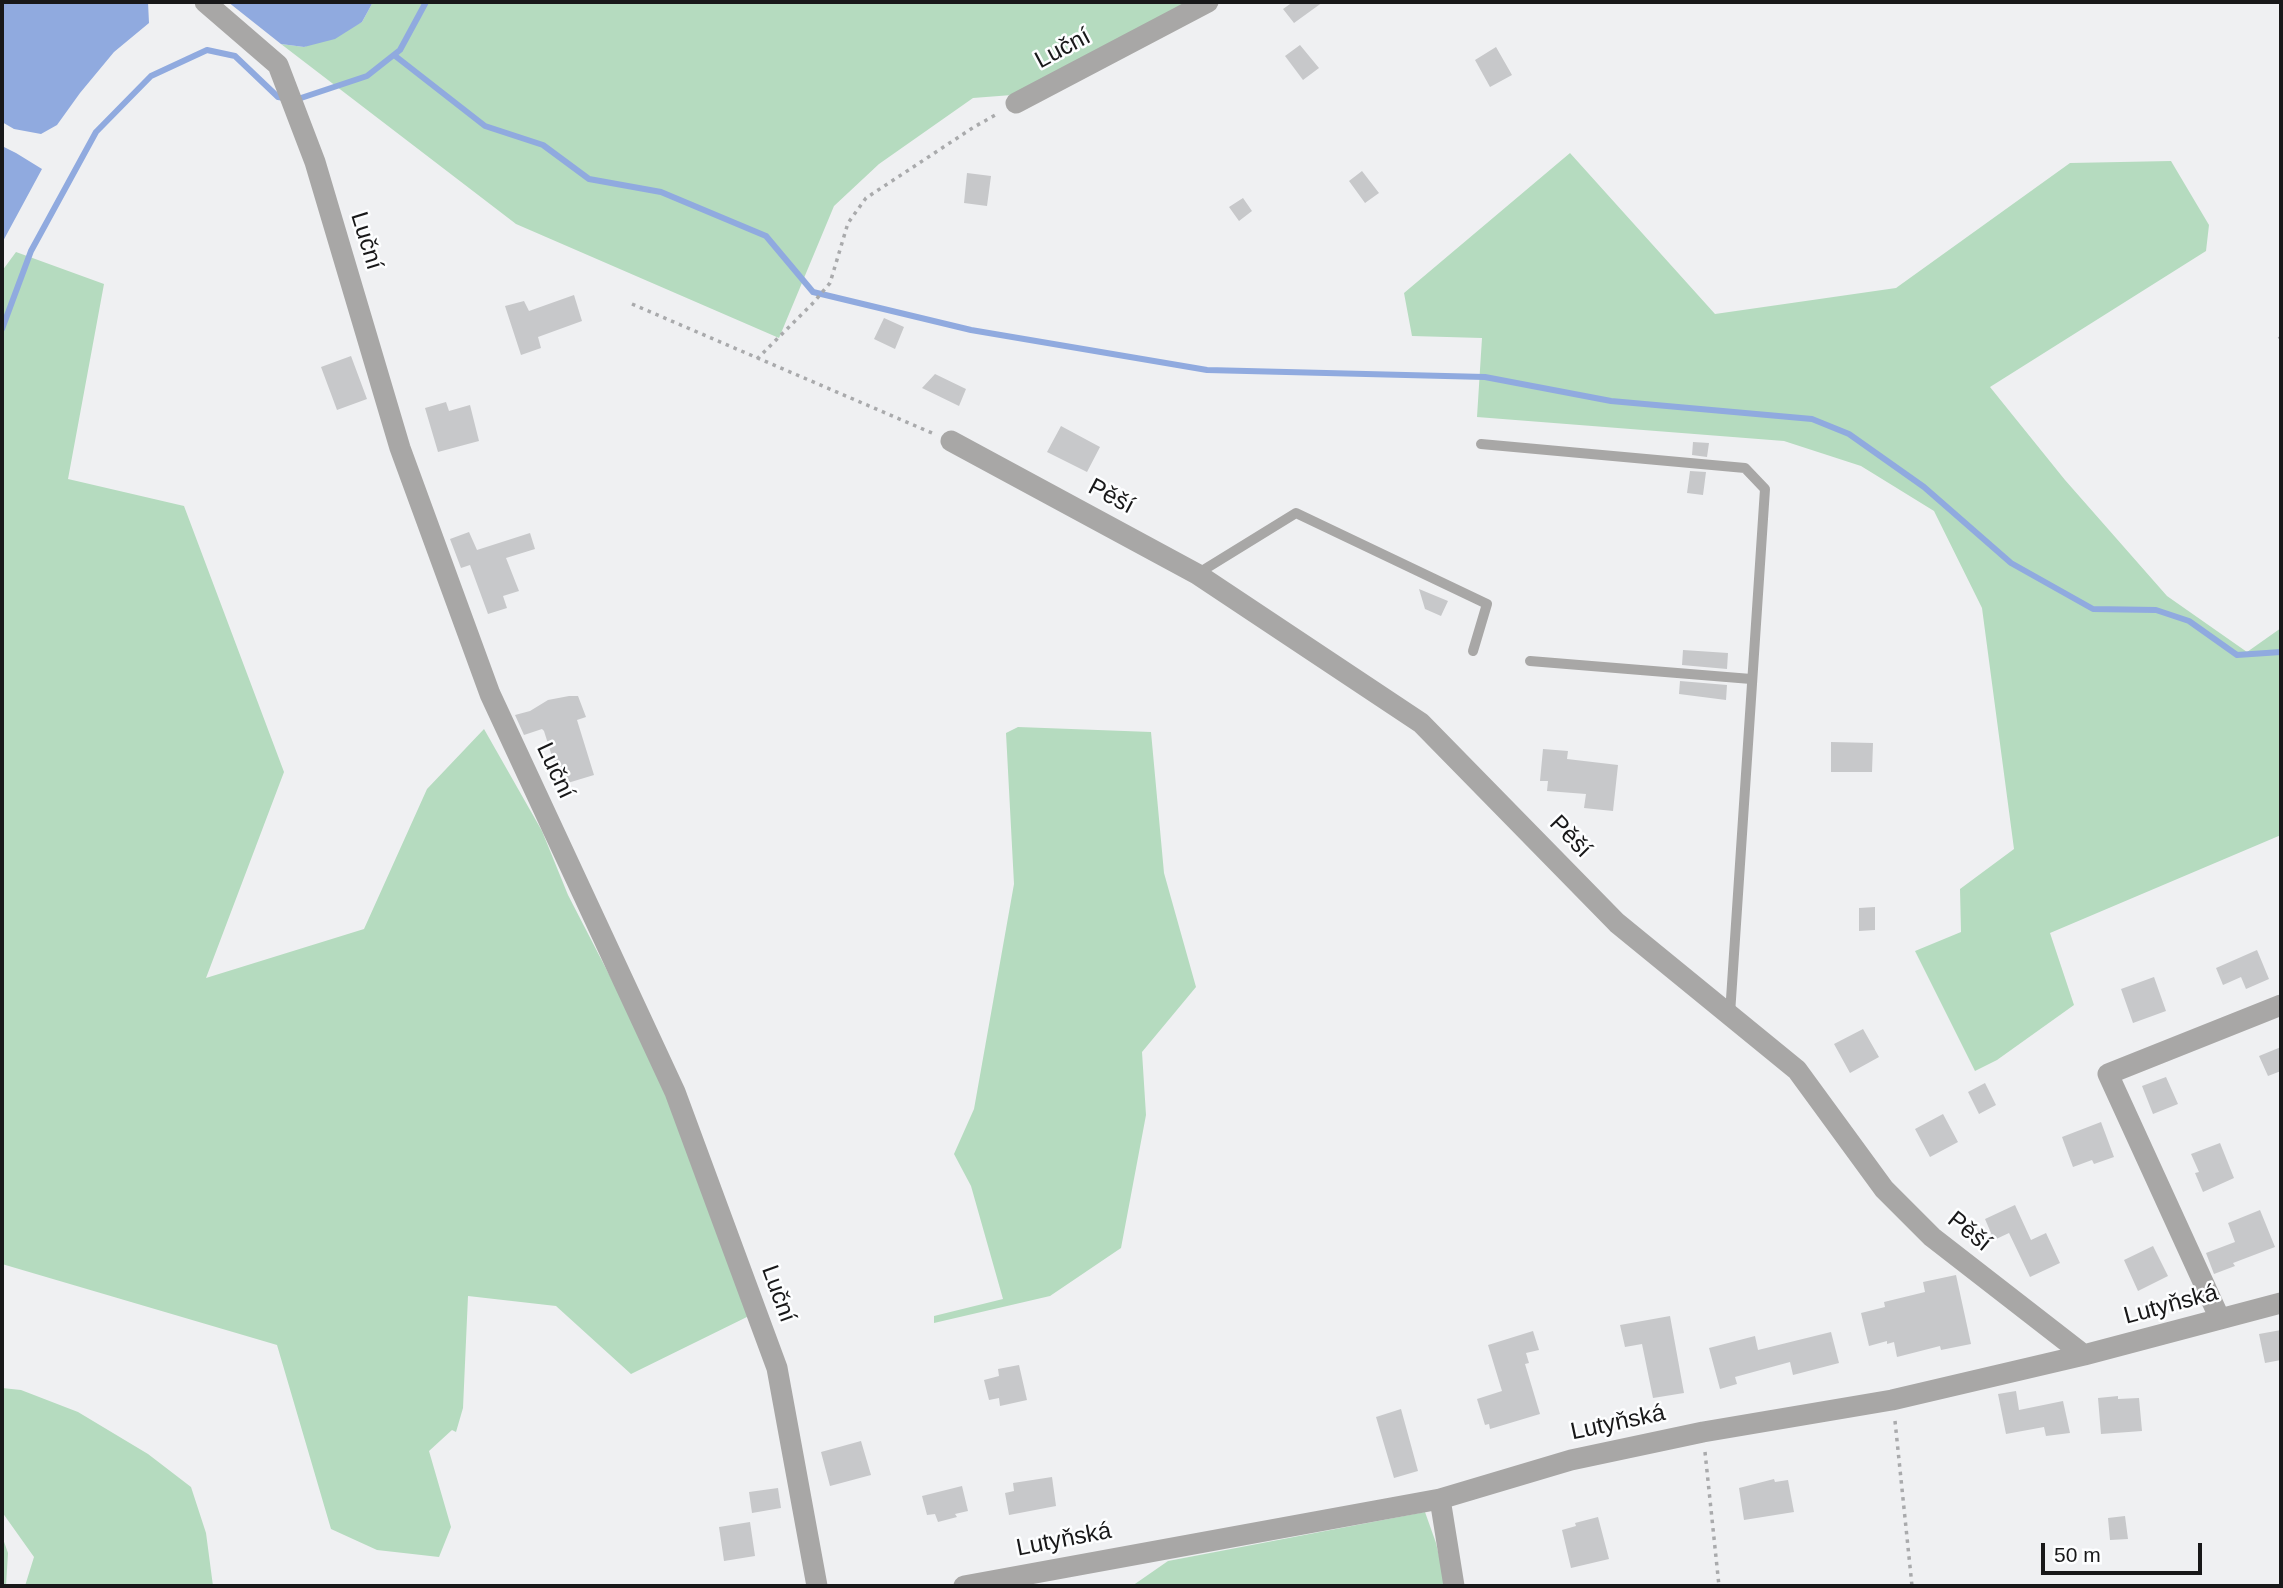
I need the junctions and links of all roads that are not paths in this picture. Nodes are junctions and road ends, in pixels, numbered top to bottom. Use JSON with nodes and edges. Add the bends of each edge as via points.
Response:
{"nodes":[{"id":1,"x":205,"y":2,"type":"edge"},
{"id":2,"x":1208,"y":2,"type":"edge"},
{"id":3,"x":1016,"y":103,"type":"road end"},
{"id":4,"x":951,"y":441,"type":"road end"},
{"id":5,"x":1481,"y":444,"type":"dead end"},
{"id":6,"x":1197,"y":573,"type":"junction"},
{"id":7,"x":1473,"y":651,"type":"dead end"},
{"id":8,"x":1530,"y":661,"type":"dead end"},
{"id":9,"x":1751,"y":678,"type":"junction"},
{"id":10,"x":2281,"y":1005,"type":"edge"},
{"id":11,"x":1730,"y":1016,"type":"junction"},
{"id":12,"x":2281,"y":1303,"type":"edge"},
{"id":13,"x":2220,"y":1319,"type":"junction"},
{"id":14,"x":2084,"y":1355,"type":"junction"},
{"id":15,"x":1440,"y":1499,"type":"junction"},
{"id":16,"x":817,"y":1586,"type":"edge"},
{"id":17,"x":964,"y":1586,"type":"edge"},
{"id":18,"x":1454,"y":1586,"type":"edge"}],
"edges":[{"from":1,"to":16,"type":"street","name":"Luční","via":[[278,65],[315,162],[400,448],[490,694],[674,1092],[777,1368]]},
{"from":2,"to":3,"type":"street","name":"Luční"},
{"from":4,"to":6,"type":"street","name":"Pěší"},
{"from":5,"to":9,"type":"lane","via":[[1745,468],[1765,489]]},
{"from":6,"to":7,"type":"lane","via":[[1296,513],[1487,604]]},
{"from":6,"to":11,"type":"street","name":"Pěší","via":[[1421,723],[1617,923]]},
{"from":8,"to":9,"type":"lane"},
{"from":9,"to":11,"type":"lane"},
{"from":10,"to":13,"type":"street","via":[[2108,1074]]},
{"from":11,"to":14,"type":"street","name":"Pěší","via":[[1797,1070],[1884,1189],[1932,1237]]},
{"from":12,"to":13,"type":"street","name":"Lutyňská"},
{"from":13,"to":14,"type":"street","name":"Lutyňská"},
{"from":14,"to":15,"type":"street","name":"Lutyňská","via":[[1892,1400],[1571,1460]]},
{"from":15,"to":17,"type":"street","name":"Lutyňská"},
{"from":15,"to":18,"type":"street"}]}
